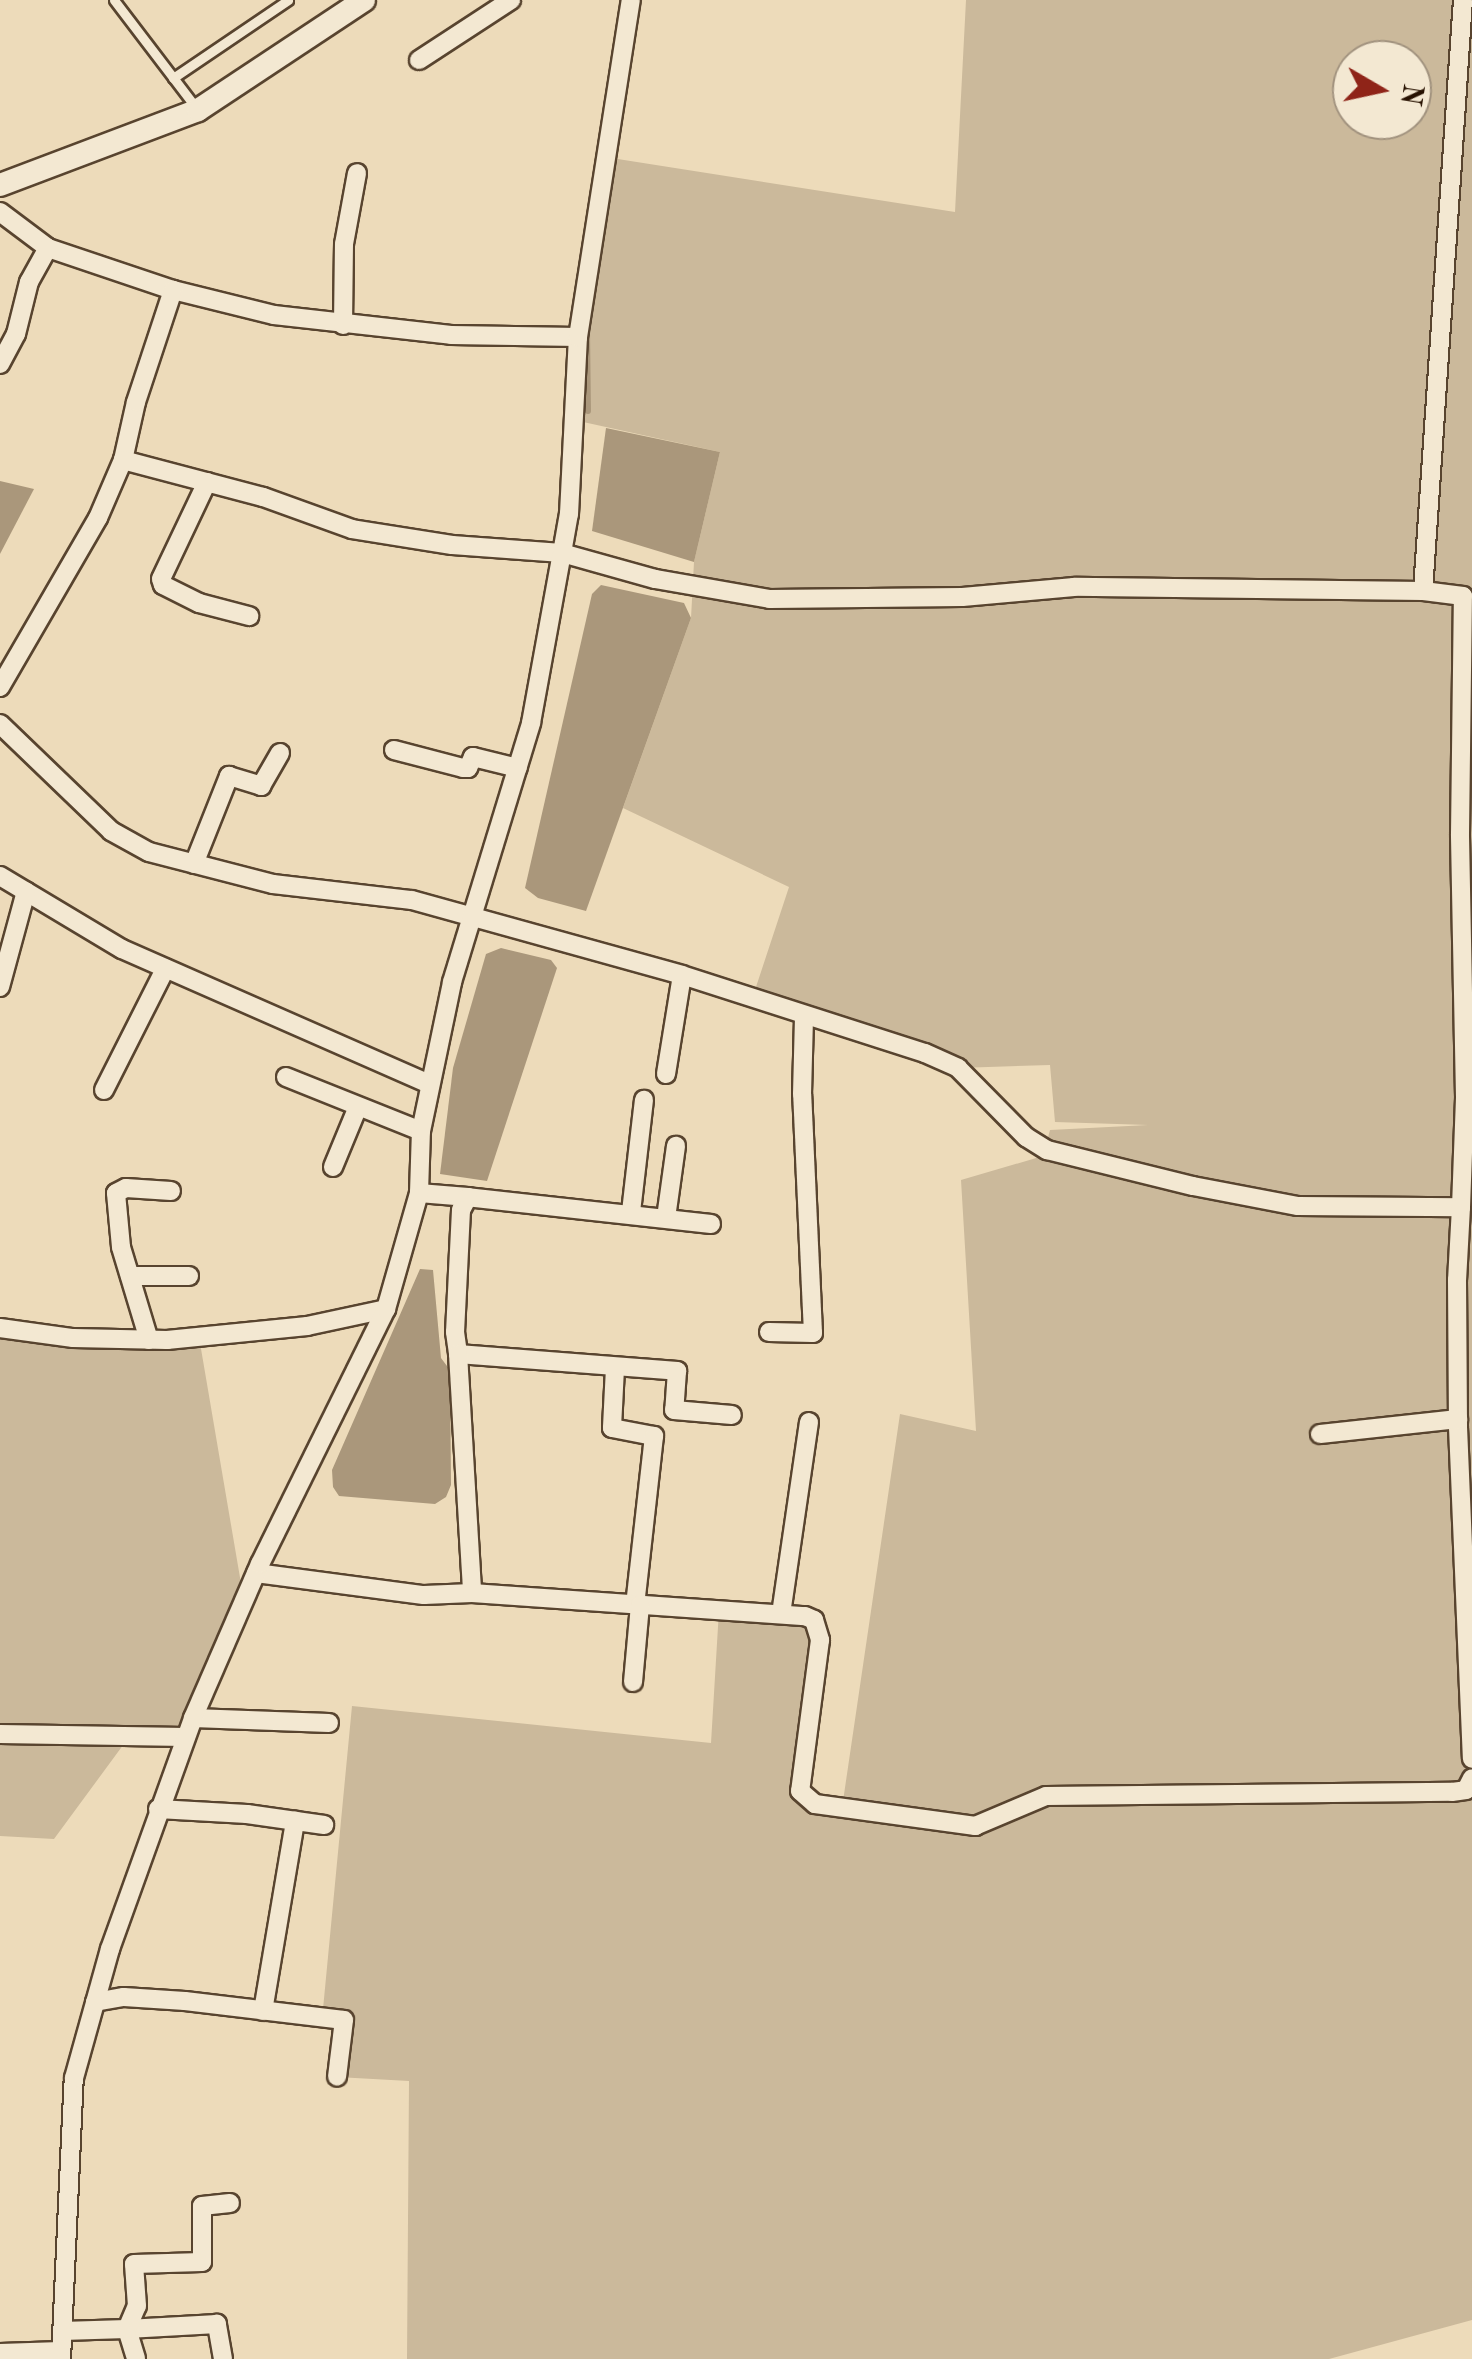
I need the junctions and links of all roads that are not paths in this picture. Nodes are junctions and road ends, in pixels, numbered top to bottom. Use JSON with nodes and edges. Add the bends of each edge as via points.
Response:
{"nodes":[{"id":1,"x":114,"y":0,"type":"edge"},
{"id":2,"x":288,"y":0,"type":"edge"},
{"id":3,"x":364,"y":0,"type":"edge"},
{"id":4,"x":511,"y":0,"type":"edge"},
{"id":5,"x":631,"y":0,"type":"edge"},
{"id":6,"x":1464,"y":0,"type":"edge"},
{"id":7,"x":419,"y":60,"type":"dead end"},
{"id":8,"x":173,"y":78,"type":"junction"},
{"id":9,"x":198,"y":110,"type":"junction"},
{"id":10,"x":357,"y":172,"type":"dead end"},
{"id":11,"x":0,"y":184,"type":"edge"},
{"id":12,"x":0,"y":212,"type":"edge"},
{"id":13,"x":48,"y":248,"type":"junction"},
{"id":14,"x":173,"y":290,"type":"junction"},
{"id":15,"x":343,"y":325,"type":"junction"},
{"id":16,"x":578,"y":337,"type":"junction"},
{"id":17,"x":0,"y":364,"type":"edge"},
{"id":18,"x":123,"y":460,"type":"junction"},
{"id":19,"x":207,"y":482,"type":"junction"},
{"id":20,"x":562,"y":554,"type":"junction"},
{"id":21,"x":1423,"y":591,"type":"junction"},
{"id":22,"x":1468,"y":596,"type":"edge"},
{"id":23,"x":249,"y":616,"type":"dead end"},
{"id":24,"x":0,"y":687,"type":"edge"},
{"id":25,"x":0,"y":724,"type":"edge"},
{"id":26,"x":394,"y":750,"type":"dead end"},
{"id":27,"x":280,"y":752,"type":"dead end"},
{"id":28,"x":518,"y":768,"type":"junction"},
{"id":29,"x":194,"y":864,"type":"junction"},
{"id":30,"x":0,"y":876,"type":"edge"},
{"id":31,"x":26,"y":891,"type":"junction"},
{"id":32,"x":472,"y":920,"type":"junction"},
{"id":33,"x":164,"y":969,"type":"junction"},
{"id":34,"x":682,"y":975,"type":"junction"},
{"id":35,"x":0,"y":987,"type":"edge"},
{"id":36,"x":804,"y":1017,"type":"junction"},
{"id":37,"x":666,"y":1074,"type":"dead end"},
{"id":38,"x":286,"y":1077,"type":"dead end"},
{"id":39,"x":430,"y":1084,"type":"junction"},
{"id":40,"x":104,"y":1090,"type":"dead end"},
{"id":41,"x":644,"y":1100,"type":"dead end"},
{"id":42,"x":357,"y":1109,"type":"junction"},
{"id":43,"x":421,"y":1131,"type":"junction"},
{"id":44,"x":676,"y":1146,"type":"dead end"},
{"id":45,"x":333,"y":1167,"type":"dead end"},
{"id":46,"x":171,"y":1192,"type":"dead end"},
{"id":47,"x":419,"y":1193,"type":"junction"},
{"id":48,"x":468,"y":1197,"type":"junction"},
{"id":49,"x":1461,"y":1207,"type":"junction"},
{"id":50,"x":631,"y":1212,"type":"junction"},
{"id":51,"x":666,"y":1218,"type":"junction"},
{"id":52,"x":711,"y":1224,"type":"dead end"},
{"id":53,"x":130,"y":1276,"type":"junction"},
{"id":54,"x":189,"y":1276,"type":"dead end"},
{"id":55,"x":386,"y":1309,"type":"junction"},
{"id":56,"x":0,"y":1328,"type":"edge"},
{"id":57,"x":769,"y":1332,"type":"dead end"},
{"id":58,"x":149,"y":1340,"type":"junction"},
{"id":59,"x":458,"y":1354,"type":"junction"},
{"id":60,"x":616,"y":1368,"type":"junction"},
{"id":61,"x":732,"y":1415,"type":"dead end"},
{"id":62,"x":1458,"y":1419,"type":"junction"},
{"id":63,"x":809,"y":1422,"type":"dead end"},
{"id":64,"x":1320,"y":1434,"type":"dead end"},
{"id":65,"x":256,"y":1573,"type":"junction"},
{"id":66,"x":472,"y":1593,"type":"junction"},
{"id":67,"x":637,"y":1605,"type":"junction"},
{"id":68,"x":781,"y":1614,"type":"junction"},
{"id":69,"x":633,"y":1682,"type":"dead end"},
{"id":70,"x":194,"y":1718,"type":"junction"},
{"id":71,"x":329,"y":1723,"type":"dead end"},
{"id":72,"x":0,"y":1734,"type":"edge"},
{"id":73,"x":185,"y":1737,"type":"junction"},
{"id":74,"x":1472,"y":1759,"type":"edge"},
{"id":75,"x":1472,"y":1778,"type":"edge"},
{"id":76,"x":158,"y":1809,"type":"junction"},
{"id":77,"x":295,"y":1820,"type":"junction"},
{"id":78,"x":324,"y":1825,"type":"dead end"},
{"id":79,"x":95,"y":2002,"type":"junction"},
{"id":80,"x":263,"y":2011,"type":"junction"},
{"id":81,"x":337,"y":2077,"type":"dead end"},
{"id":82,"x":230,"y":2203,"type":"dead end"},
{"id":83,"x":126,"y":2330,"type":"junction"},
{"id":84,"x":62,"y":2331,"type":"junction"},
{"id":85,"x":0,"y":2352,"type":"edge"},
{"id":86,"x":61,"y":2355,"type":"edge"},
{"id":87,"x":136,"y":2359,"type":"edge"},
{"id":88,"x":223,"y":2359,"type":"edge"}],
"edges":[{"from":1,"to":8,"type":"lane"},
{"from":2,"to":8,"type":"lane"},
{"from":3,"to":9,"type":"street"},
{"from":4,"to":7,"type":"street"},
{"from":5,"to":16,"type":"street"},
{"from":6,"to":21,"type":"street"},
{"from":8,"to":9,"type":"lane"},
{"from":9,"to":11,"type":"street"},
{"from":10,"to":15,"type":"street","via":[[344,244]]},
{"from":12,"to":13,"type":"street"},
{"from":13,"to":14,"type":"street"},
{"from":13,"to":17,"type":"street"},
{"from":14,"to":15,"type":"street"},
{"from":14,"to":18,"type":"street"},
{"from":15,"to":16,"type":"street"},
{"from":16,"to":20,"type":"street"},
{"from":18,"to":19,"type":"street"},
{"from":18,"to":24,"type":"street","via":[[98,518]]},
{"from":19,"to":20,"type":"street","via":[[352,529]]},
{"from":19,"to":23,"type":"street","via":[[163,585]]},
{"from":20,"to":21,"type":"street","via":[[770,599],[962,597],[1074,587]]},
{"from":20,"to":28,"type":"street"},
{"from":21,"to":22,"type":"street"},
{"from":22,"to":49,"type":"street","via":[[1460,834]]},
{"from":25,"to":29,"type":"street","via":[[111,832]]},
{"from":26,"to":28,"type":"street","via":[[463,768],[473,757]]},
{"from":27,"to":29,"type":"street","via":[[261,786],[229,776]]},
{"from":28,"to":32,"type":"street"},
{"from":29,"to":32,"type":"street","via":[[272,884],[412,900]]},
{"from":30,"to":31,"type":"street"},
{"from":31,"to":33,"type":"street"},
{"from":31,"to":35,"type":"street"},
{"from":32,"to":34,"type":"street"},
{"from":32,"to":39,"type":"street"},
{"from":33,"to":39,"type":"street"},
{"from":33,"to":40,"type":"street"},
{"from":34,"to":36,"type":"street"},
{"from":34,"to":37,"type":"street"},
{"from":36,"to":49,"type":"street","via":[[958,1068],[1047,1150],[1298,1206]]},
{"from":36,"to":57,"type":"street","via":[[813,1333]]},
{"from":38,"to":42,"type":"street"},
{"from":39,"to":43,"type":"street"},
{"from":41,"to":50,"type":"street"},
{"from":42,"to":43,"type":"street"},
{"from":42,"to":45,"type":"street"},
{"from":43,"to":47,"type":"street"},
{"from":44,"to":51,"type":"street"},
{"from":46,"to":53,"type":"street","via":[[116,1193]]},
{"from":47,"to":48,"type":"street"},
{"from":47,"to":55,"type":"street"},
{"from":48,"to":50,"type":"street"},
{"from":48,"to":59,"type":"street","via":[[461,1210]]},
{"from":49,"to":62,"type":"street"},
{"from":50,"to":51,"type":"street"},
{"from":51,"to":52,"type":"street"},
{"from":53,"to":54,"type":"street"},
{"from":53,"to":58,"type":"street"},
{"from":55,"to":58,"type":"street","via":[[307,1326]]},
{"from":55,"to":65,"type":"street"},
{"from":56,"to":58,"type":"street"},
{"from":59,"to":60,"type":"street"},
{"from":59,"to":66,"type":"street"},
{"from":60,"to":61,"type":"street","via":[[677,1371],[674,1410]]},
{"from":60,"to":67,"type":"street","via":[[612,1428],[654,1436]]},
{"from":62,"to":64,"type":"street"},
{"from":62,"to":74,"type":"street"},
{"from":63,"to":68,"type":"street"},
{"from":65,"to":66,"type":"street","via":[[424,1595]]},
{"from":65,"to":70,"type":"street"},
{"from":66,"to":67,"type":"street"},
{"from":67,"to":68,"type":"street"},
{"from":67,"to":69,"type":"street"},
{"from":68,"to":75,"type":"street","via":[[806,1616],[819,1630],[800,1773],[800,1791],[815,1804],[975,1826],[1046,1796],[1452,1792],[1466,1790]]},
{"from":70,"to":71,"type":"street"},
{"from":70,"to":73,"type":"street"},
{"from":72,"to":73,"type":"street"},
{"from":73,"to":76,"type":"street"},
{"from":76,"to":77,"type":"street"},
{"from":76,"to":79,"type":"street"},
{"from":77,"to":78,"type":"street"},
{"from":77,"to":80,"type":"street"},
{"from":79,"to":80,"type":"street","via":[[185,2000]]},
{"from":79,"to":84,"type":"street","via":[[74,2078]]},
{"from":80,"to":81,"type":"street","via":[[344,2020]]},
{"from":82,"to":83,"type":"street","via":[[202,2206],[202,2262],[134,2264],[137,2306]]},
{"from":83,"to":84,"type":"street"},
{"from":83,"to":87,"type":"street"},
{"from":83,"to":88,"type":"street","via":[[217,2324]]},
{"from":84,"to":86,"type":"street"},
{"from":85,"to":86,"type":"street"}]}
